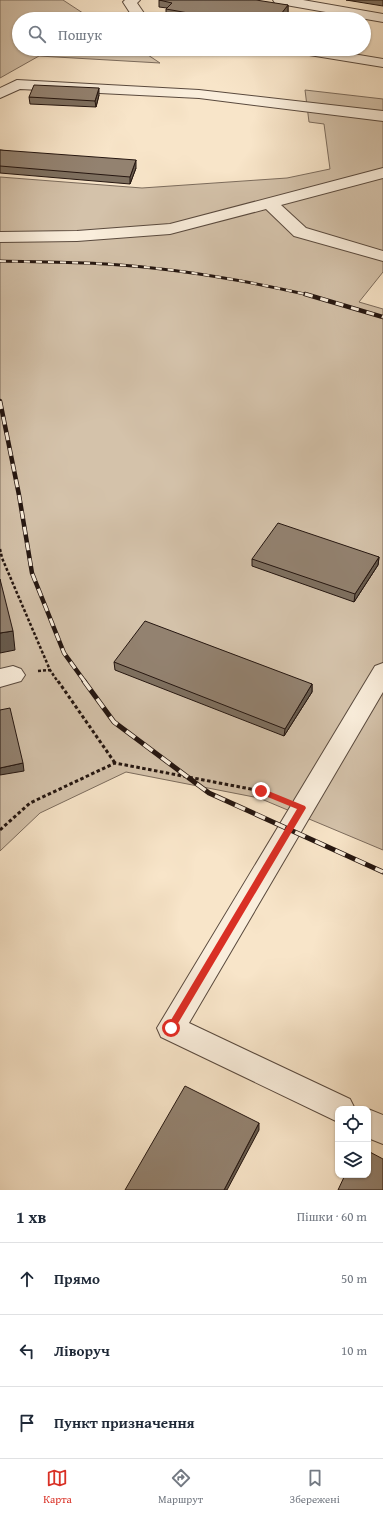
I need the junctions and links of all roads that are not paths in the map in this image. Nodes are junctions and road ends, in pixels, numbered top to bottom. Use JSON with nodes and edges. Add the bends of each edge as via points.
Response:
{"nodes":[{"id":1,"x":133,"y":0,"type":"edge"},
{"id":2,"x":280,"y":0,"type":"edge"},
{"id":3,"x":136,"y":12,"type":"edge"},
{"id":4,"x":349,"y":12,"type":"edge"},
{"id":5,"x":371,"y":16,"type":"edge"},
{"id":6,"x":383,"y":18,"type":"edge"},
{"id":7,"x":343,"y":56,"type":"edge"},
{"id":8,"x":383,"y":62,"type":"edge"},
{"id":9,"x":0,"y":94,"type":"edge"},
{"id":10,"x":383,"y":116,"type":"edge"},
{"id":11,"x":383,"y":173,"type":"edge"},
{"id":12,"x":270,"y":203,"type":"junction"},
{"id":13,"x":0,"y":237,"type":"edge"},
{"id":14,"x":383,"y":256,"type":"edge"},
{"id":15,"x":383,"y":673,"type":"edge"},
{"id":16,"x":335,"y":1107,"type":"edge"},
{"id":17,"x":371,"y":1124,"type":"edge"},
{"id":18,"x":383,"y":1130,"type":"edge"}],
"edges":[{"from":1,"to":3,"type":"lane","via":[[130,2]]},
{"from":2,"to":4,"type":"lane"},
{"from":5,"to":6,"type":"lane"},
{"from":7,"to":8,"type":"lane"},
{"from":9,"to":10,"type":"lane","via":[[17,84],[192,93]]},
{"from":11,"to":12,"type":"lane"},
{"from":12,"to":13,"type":"lane","via":[[170,229],[77,236]]},
{"from":12,"to":14,"type":"lane","via":[[300,232]]},
{"from":15,"to":16,"type":"lane","via":[[171,1028]]},
{"from":17,"to":18,"type":"lane"}]}
